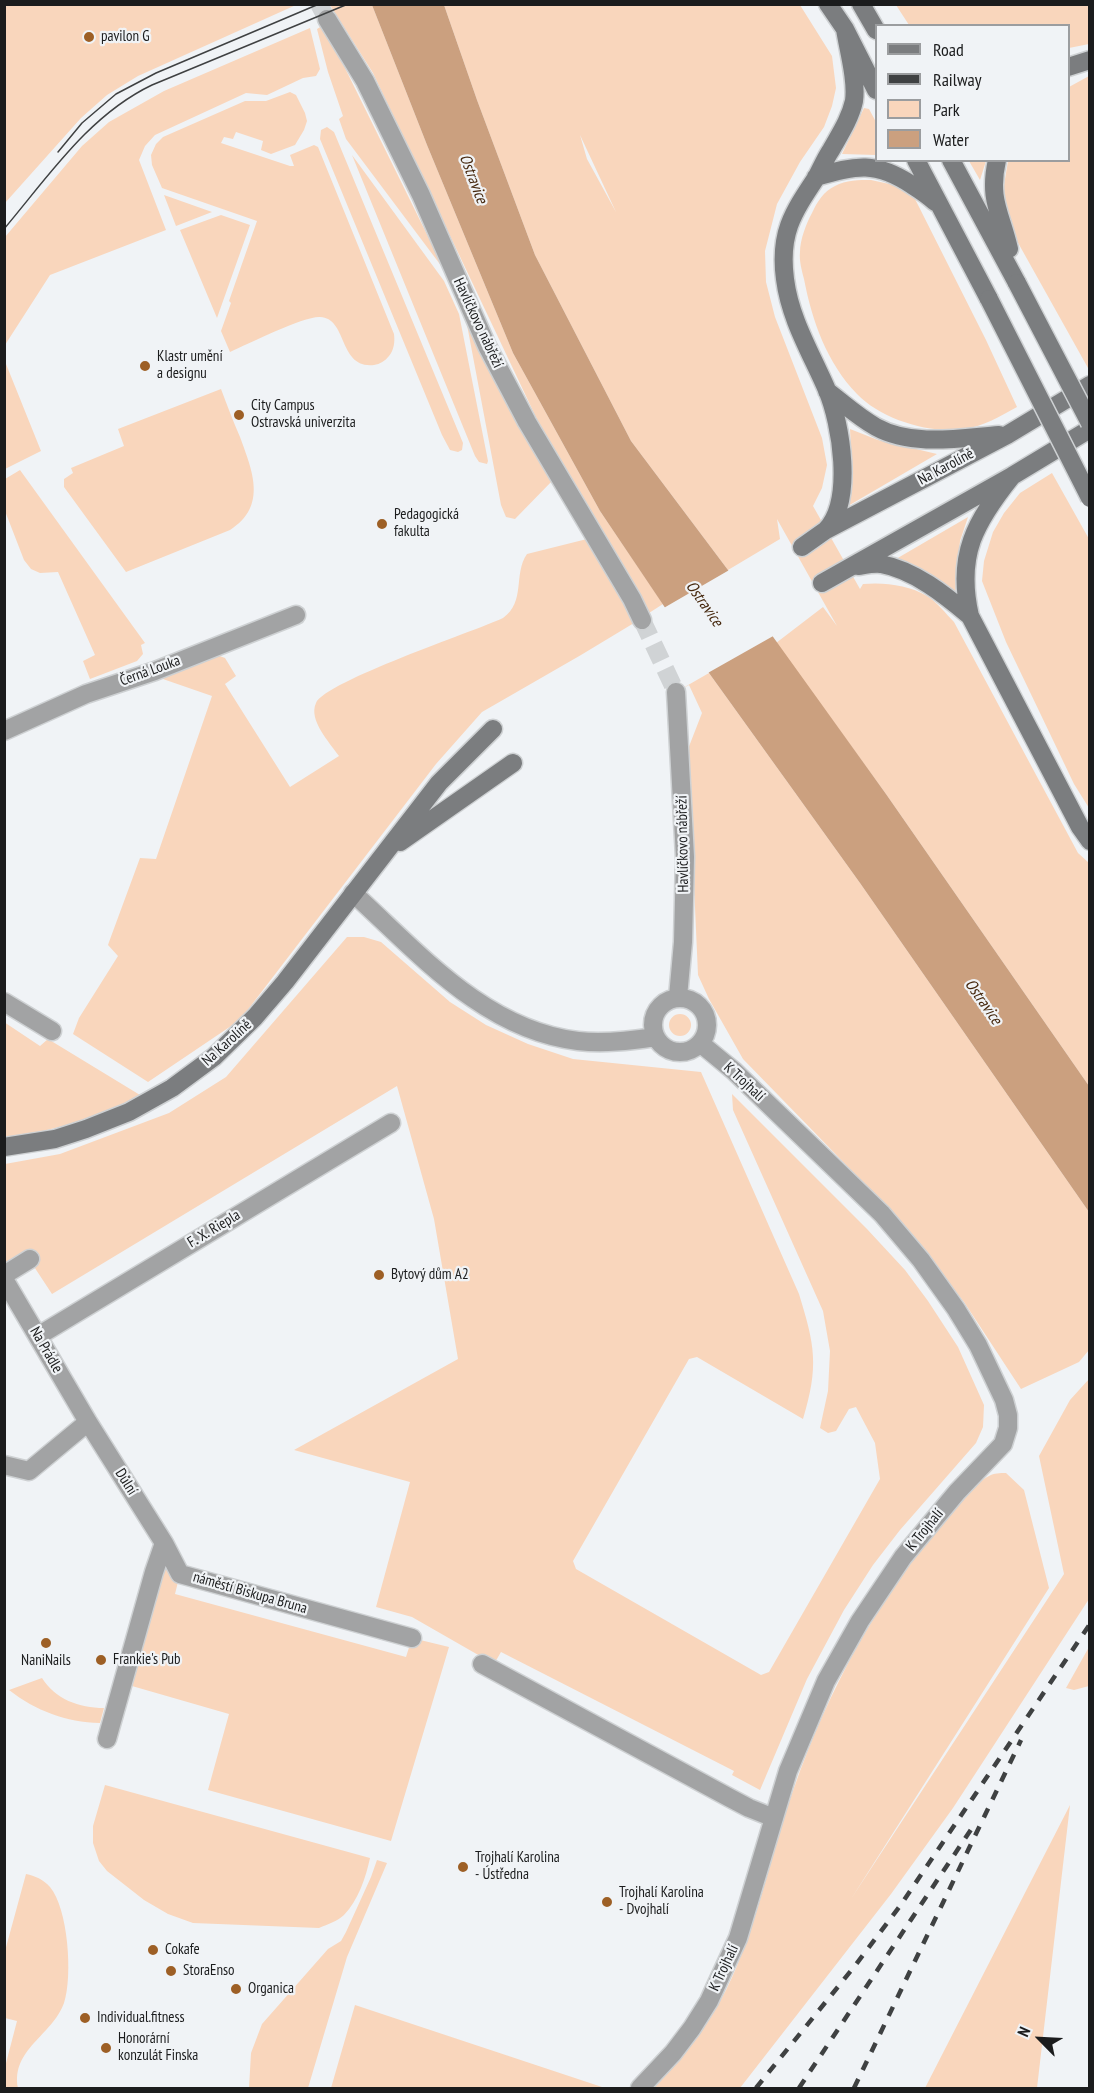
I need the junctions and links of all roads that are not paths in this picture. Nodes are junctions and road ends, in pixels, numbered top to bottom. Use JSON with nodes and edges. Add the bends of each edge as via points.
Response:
{"nodes":[{"id":1,"x":828,"y":4,"type":"edge"},
{"id":2,"x":327,"y":19,"type":"tunnel mouth"},
{"id":3,"x":845,"y":28,"type":"junction"},
{"id":4,"x":1089,"y":60,"type":"edge"},
{"id":5,"x":1070,"y":66,"type":"edge"},
{"id":6,"x":875,"y":88,"type":"edge"},
{"id":7,"x":917,"y":162,"type":"edge"},
{"id":8,"x":952,"y":162,"type":"edge"},
{"id":9,"x":997,"y":162,"type":"edge"},
{"id":10,"x":816,"y":177,"type":"junction"},
{"id":11,"x":941,"y":208,"type":"junction"},
{"id":12,"x":1017,"y":283,"type":"junction"},
{"id":13,"x":1089,"y":385,"type":"edge"},
{"id":14,"x":827,"y":391,"type":"junction"},
{"id":15,"x":1089,"y":423,"type":"edge"},
{"id":16,"x":1089,"y":429,"type":"edge"},
{"id":17,"x":1007,"y":435,"type":"junction"},
{"id":18,"x":1012,"y":476,"type":"junction"},
{"id":19,"x":1089,"y":498,"type":"edge"},
{"id":20,"x":826,"y":530,"type":"junction"},
{"id":21,"x":802,"y":547,"type":"dead end"},
{"id":22,"x":848,"y":567,"type":"junction"},
{"id":23,"x":822,"y":583,"type":"dead end"},
{"id":24,"x":296,"y":615,"type":"dead end"},
{"id":25,"x":970,"y":616,"type":"junction"},
{"id":26,"x":642,"y":620,"type":"tunnel mouth"},
{"id":27,"x":676,"y":692,"type":"tunnel mouth"},
{"id":28,"x":493,"y":729,"type":"dead end"},
{"id":29,"x":4,"y":731,"type":"edge"},
{"id":30,"x":513,"y":763,"type":"dead end"},
{"id":31,"x":1089,"y":841,"type":"edge"},
{"id":32,"x":387,"y":851,"type":"junction"},
{"id":33,"x":352,"y":893,"type":"junction"},
{"id":34,"x":678,"y":997,"type":"junction"},
{"id":35,"x":4,"y":1002,"type":"edge"},
{"id":36,"x":52,"y":1031,"type":"dead end"},
{"id":37,"x":655,"y":1037,"type":"junction"},
{"id":38,"x":700,"y":1043,"type":"junction"},
{"id":39,"x":392,"y":1123,"type":"dead end"},
{"id":40,"x":4,"y":1147,"type":"edge"},
{"id":41,"x":30,"y":1259,"type":"dead end"},
{"id":42,"x":4,"y":1277,"type":"edge"},
{"id":43,"x":38,"y":1336,"type":"junction"},
{"id":44,"x":88,"y":1422,"type":"junction"},
{"id":45,"x":4,"y":1466,"type":"edge"},
{"id":46,"x":164,"y":1543,"type":"junction"},
{"id":47,"x":412,"y":1638,"type":"dead end"},
{"id":48,"x":482,"y":1664,"type":"dead end"},
{"id":49,"x":107,"y":1739,"type":"dead end"},
{"id":50,"x":774,"y":1818,"type":"junction"},
{"id":51,"x":640,"y":2088,"type":"edge"}],
"edges":[{"from":1,"to":3,"type":"main road"},
{"from":2,"to":26,"type":"street","name":"Havlíčkovo nábřeží","via":[[365,81],[421,195],[487,346]]},
{"from":3,"to":6,"type":"main road"},
{"from":3,"to":10,"type":"main road","via":[[855,90],[853,103],[846,124]]},
{"from":4,"to":5,"type":"main road"},
{"from":7,"to":11,"type":"main road"},
{"from":8,"to":12,"type":"main road"},
{"from":9,"to":12,"type":"main road","via":[[995,202]]},
{"from":10,"to":11,"type":"main road","via":[[850,167],[880,169],[904,180]]},
{"from":10,"to":14,"type":"main road","via":[[792,217],[785,240],[784,271],[799,330]]},
{"from":11,"to":19,"type":"main road","bridge":true},
{"from":12,"to":15,"type":"main road","bridge":true},
{"from":13,"to":17,"type":"main road","name":"Na Karolíně"},
{"from":14,"to":17,"type":"main road","via":[[870,423],[898,435],[937,439]]},
{"from":14,"to":20,"type":"main road","via":[[837,426],[842,478],[835,519]]},
{"from":16,"to":18,"type":"main road"},
{"from":17,"to":20,"type":"main road","name":"Na Karolíně"},
{"from":18,"to":22,"type":"main road"},
{"from":18,"to":25,"type":"main road","via":[[990,505],[969,546],[964,572]]},
{"from":20,"to":21,"type":"main road","name":"Na Karolíně"},
{"from":22,"to":23,"type":"main road"},
{"from":22,"to":25,"type":"main road","via":[[892,567],[929,586]]},
{"from":24,"to":29,"type":"street","name":"Černá Louka","via":[[86,694]]},
{"from":25,"to":31,"type":"main road"},
{"from":27,"to":34,"type":"street","name":"Havlíčkovo nábřeží","via":[[685,857]]},
{"from":28,"to":32,"type":"main road","via":[[439,783]]},
{"from":30,"to":32,"type":"main road"},
{"from":32,"to":33,"type":"main road","name":"Na Karolíně"},
{"from":33,"to":37,"type":"street","via":[[454,985],[516,1023],[578,1041],[608,1043]]},
{"from":33,"to":40,"type":"main road","name":"Na Karolíně","via":[[255,1017],[214,1057],[172,1088],[129,1112],[86,1129],[55,1139]]},
{"from":34,"to":37,"type":"street","via":[[656,1011],[652,1019]]},
{"from":34,"to":38,"type":"street","via":[[692,1000],[703,1010],[707,1026]]},
{"from":35,"to":36,"type":"street"},
{"from":37,"to":38,"type":"street","via":[[676,1052],[693,1049]]},
{"from":38,"to":50,"type":"street","name":"K Trojhalí","via":[[882,1214],[921,1260],[978,1345],[1008,1415],[1003,1444],[927,1526],[860,1621],[826,1680],[788,1771]]},
{"from":39,"to":43,"type":"street","name":"F. X. Riepla"},
{"from":41,"to":42,"type":"street","name":"Na Prádle"},
{"from":42,"to":43,"type":"street","name":"Na Prádle"},
{"from":43,"to":44,"type":"street","name":"Na Prádle"},
{"from":44,"to":45,"type":"street","via":[[29,1470]]},
{"from":44,"to":46,"type":"street","name":"Důlní"},
{"from":46,"to":47,"type":"street","name":"náměstí Biskupa Bruna","via":[[180,1574]]},
{"from":46,"to":49,"type":"street"},
{"from":48,"to":50,"type":"street","via":[[739,1803]]},
{"from":50,"to":51,"type":"street","name":"K Trojhalí","via":[[738,1938],[709,2001],[673,2054]]}]}
